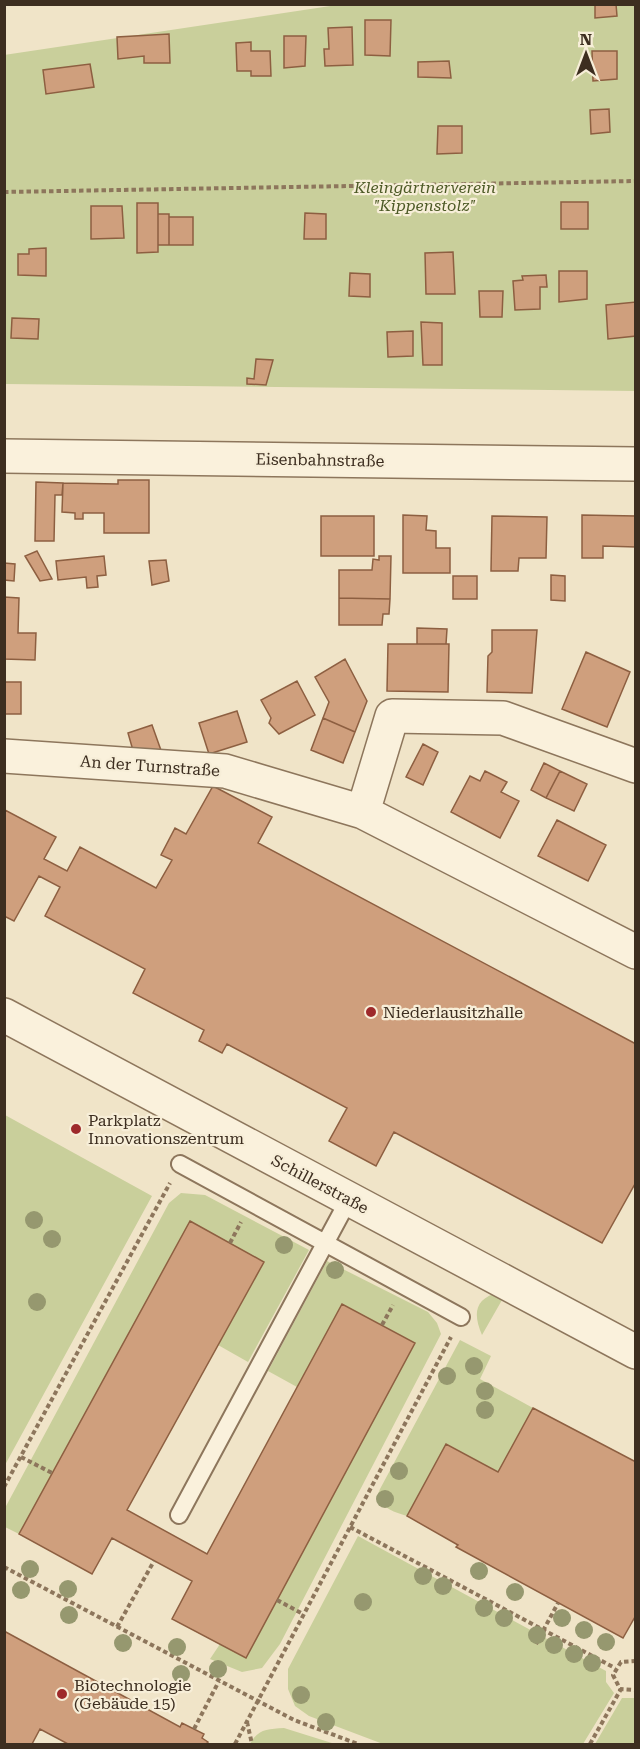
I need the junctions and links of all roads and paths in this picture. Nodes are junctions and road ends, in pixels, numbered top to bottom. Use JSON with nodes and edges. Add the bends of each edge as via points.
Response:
{"nodes":[{"id":1,"x":636,"y":181,"type":"edge"},
{"id":2,"x":4,"y":192,"type":"edge"},
{"id":3,"x":4,"y":456,"type":"edge"},
{"id":4,"x":636,"y":464,"type":"edge"},
{"id":5,"x":4,"y":756,"type":"edge"},
{"id":6,"x":636,"y":766,"type":"edge"},
{"id":7,"x":363,"y":812,"type":"junction"},
{"id":8,"x":636,"y":952,"type":"edge"},
{"id":9,"x":4,"y":1016,"type":"edge"},
{"id":10,"x":180,"y":1164,"type":"joint"},
{"id":11,"x":349,"y":1199,"type":"junction"},
{"id":12,"x":326,"y":1243,"type":"junction"},
{"id":13,"x":461,"y":1317,"type":"joint"},
{"id":14,"x":634,"y":1346,"type":"edge"},
{"id":15,"x":21,"y":1457,"type":"junction"},
{"id":16,"x":52,"y":1473,"type":"dead end"},
{"id":17,"x":4,"y":1487,"type":"edge"},
{"id":18,"x":179,"y":1515,"type":"dead end"},
{"id":19,"x":350,"y":1527,"type":"junction"},
{"id":20,"x":154,"y":1561,"type":"dead end"},
{"id":21,"x":4,"y":1567,"type":"edge"},
{"id":22,"x":277,"y":1600,"type":"dead end"},
{"id":23,"x":558,"y":1604,"type":"dead end"},
{"id":24,"x":303,"y":1614,"type":"junction"},
{"id":25,"x":117,"y":1627,"type":"junction"},
{"id":26,"x":544,"y":1630,"type":"junction"},
{"id":27,"x":536,"y":1644,"type":"dead end"},
{"id":28,"x":636,"y":1661,"type":"edge"},
{"id":29,"x":615,"y":1668,"type":"junction"},
{"id":30,"x":219,"y":1681,"type":"junction"},
{"id":31,"x":621,"y":1689,"type":"junction"},
{"id":32,"x":636,"y":1690,"type":"edge"},
{"id":33,"x":258,"y":1701,"type":"junction"},
{"id":34,"x":247,"y":1721,"type":"junction"},
{"id":35,"x":194,"y":1729,"type":"dead end"},
{"id":36,"x":235,"y":1744,"type":"edge"},
{"id":37,"x":252,"y":1744,"type":"edge"},
{"id":38,"x":358,"y":1744,"type":"edge"},
{"id":39,"x":591,"y":1744,"type":"edge"}],
"edges":[{"from":1,"to":2,"type":"path"},
{"from":3,"to":4,"type":"street","name":"Eisenbahnstraße"},
{"from":5,"to":7,"type":"street","name":"An der Turnstraße","via":[[225,771]]},
{"from":6,"to":7,"type":"street","via":[[502,718],[392,716]]},
{"from":7,"to":8,"type":"street","name":"An der Turnstraße"},
{"from":9,"to":11,"type":"street","name":"Schillerstraße"},
{"from":10,"to":12,"type":"lane"},
{"from":10,"to":15,"type":"path"},
{"from":11,"to":12,"type":"lane"},
{"from":11,"to":14,"type":"street","name":"Schillerstraße"},
{"from":12,"to":13,"type":"lane"},
{"from":12,"to":18,"type":"lane"},
{"from":13,"to":19,"type":"path"},
{"from":15,"to":16,"type":"path"},
{"from":15,"to":17,"type":"path"},
{"from":19,"to":24,"type":"path"},
{"from":19,"to":26,"type":"path"},
{"from":20,"to":25,"type":"path"},
{"from":21,"to":25,"type":"path"},
{"from":22,"to":24,"type":"path"},
{"from":23,"to":26,"type":"path"},
{"from":24,"to":33,"type":"path"},
{"from":25,"to":30,"type":"path"},
{"from":26,"to":27,"type":"path"},
{"from":26,"to":29,"type":"path"},
{"from":28,"to":29,"type":"path","via":[[626,1660]]},
{"from":29,"to":31,"type":"path","via":[[614,1680]]},
{"from":30,"to":33,"type":"path"},
{"from":30,"to":35,"type":"path"},
{"from":31,"to":32,"type":"path"},
{"from":31,"to":39,"type":"path"},
{"from":33,"to":34,"type":"path"},
{"from":33,"to":38,"type":"path","via":[[294,1720]]},
{"from":34,"to":36,"type":"path"},
{"from":34,"to":37,"type":"path"}]}
